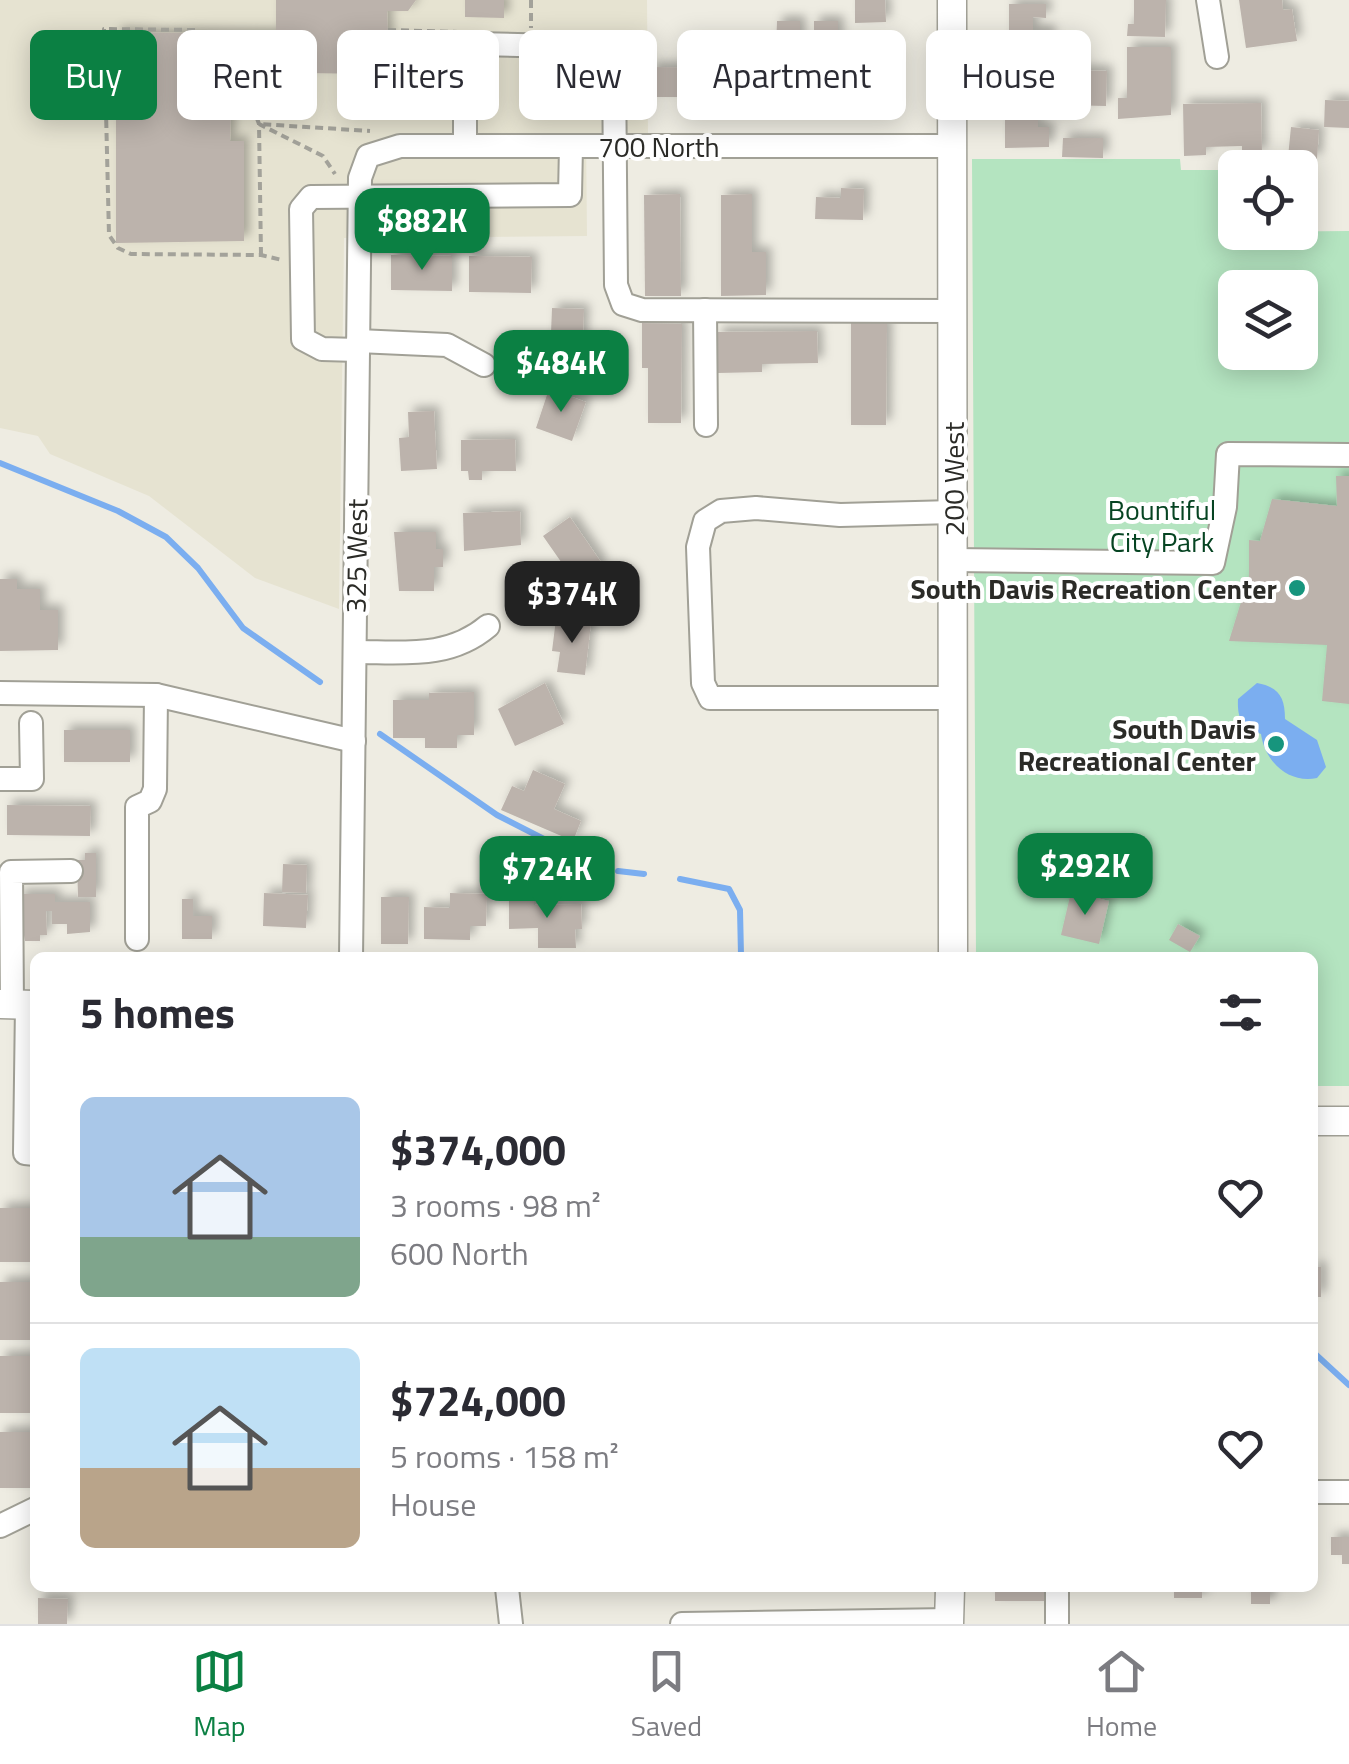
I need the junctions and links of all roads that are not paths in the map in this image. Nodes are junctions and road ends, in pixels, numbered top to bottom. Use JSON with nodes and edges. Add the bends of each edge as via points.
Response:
{"nodes":[{"id":1,"x":952,"y":0,"type":"edge"},
{"id":2,"x":1208,"y":0,"type":"edge"},
{"id":3,"x":1216,"y":57,"type":"dead end"},
{"id":4,"x":465,"y":146,"type":"junction"},
{"id":5,"x":571,"y":146,"type":"junction"},
{"id":6,"x":614,"y":146,"type":"junction"},
{"id":7,"x":952,"y":146,"type":"junction"},
{"id":8,"x":368,"y":156,"type":"joint"},
{"id":9,"x":360,"y":195,"type":"junction"},
{"id":10,"x":705,"y":310,"type":"junction"},
{"id":11,"x":953,"y":311,"type":"junction"},
{"id":12,"x":358,"y":345,"type":"junction"},
{"id":13,"x":484,"y":365,"type":"dead end"},
{"id":14,"x":706,"y":425,"type":"dead end"},
{"id":15,"x":1349,"y":455,"type":"edge"},
{"id":16,"x":953,"y":512,"type":"junction"},
{"id":17,"x":953,"y":560,"type":"junction"},
{"id":18,"x":488,"y":626,"type":"dead end"},
{"id":19,"x":355,"y":652,"type":"junction"},
{"id":20,"x":0,"y":693,"type":"edge"},
{"id":21,"x":156,"y":696,"type":"junction"},
{"id":22,"x":953,"y":698,"type":"junction"},
{"id":23,"x":32,"y":724,"type":"dead end"},
{"id":24,"x":354,"y":742,"type":"junction"},
{"id":25,"x":0,"y":779,"type":"edge"},
{"id":26,"x":72,"y":871,"type":"dead end"},
{"id":27,"x":137,"y":938,"type":"dead end"},
{"id":28,"x":352,"y":952,"type":"edge"},
{"id":29,"x":954,"y":952,"type":"edge"},
{"id":30,"x":18,"y":1004,"type":"edge"},
{"id":31,"x":1318,"y":1121,"type":"edge"},
{"id":32,"x":1349,"y":1121,"type":"edge"},
{"id":33,"x":30,"y":1154,"type":"edge"},
{"id":34,"x":1318,"y":1492,"type":"edge"},
{"id":35,"x":1349,"y":1492,"type":"edge"},
{"id":36,"x":30,"y":1511,"type":"edge"},
{"id":37,"x":0,"y":1526,"type":"edge"},
{"id":38,"x":507,"y":1592,"type":"edge"},
{"id":39,"x":950,"y":1592,"type":"edge"},
{"id":40,"x":1057,"y":1592,"type":"edge"},
{"id":41,"x":950,"y":1622,"type":"edge"},
{"id":42,"x":511,"y":1624,"type":"edge"},
{"id":43,"x":682,"y":1624,"type":"edge"},
{"id":44,"x":1057,"y":1624,"type":"edge"}],
"edges":[{"from":1,"to":7,"type":"main road","name":"200 West"},
{"from":2,"to":3,"type":"street"},
{"from":4,"to":5,"type":"street","name":"700 North"},
{"from":4,"to":6,"type":"street","via":[[465,59],[475,44],[597,46],[614,65]]},
{"from":4,"to":8,"type":"street","name":"700 North","via":[[390,147]]},
{"from":5,"to":6,"type":"street","name":"700 North"},
{"from":5,"to":9,"type":"street","via":[[570,195]]},
{"from":6,"to":7,"type":"street","name":"700 North"},
{"from":6,"to":10,"type":"street","via":[[616,286],[623,304]]},
{"from":7,"to":11,"type":"main road","name":"200 West"},
{"from":8,"to":9,"type":"street","name":"325 West"},
{"from":9,"to":12,"type":"street","name":"325 West"},
{"from":9,"to":12,"type":"street","via":[[312,197],[301,210],[303,339],[322,349]]},
{"from":10,"to":11,"type":"street"},
{"from":10,"to":14,"type":"street"},
{"from":11,"to":16,"type":"main road","name":"200 West"},
{"from":12,"to":13,"type":"street","via":[[447,345]]},
{"from":12,"to":19,"type":"street","name":"325 West"},
{"from":15,"to":17,"type":"street","via":[[1228,454],[1226,507],[1213,563]]},
{"from":16,"to":17,"type":"main road","name":"200 West"},
{"from":16,"to":22,"type":"street","via":[[732,509],[705,521],[698,546],[703,683],[710,698]]},
{"from":17,"to":22,"type":"main road","name":"200 West"},
{"from":18,"to":19,"type":"street","via":[[442,651]]},
{"from":19,"to":24,"type":"street","name":"325 West"},
{"from":20,"to":21,"type":"street"},
{"from":21,"to":24,"type":"street"},
{"from":21,"to":27,"type":"street","via":[[155,789],[138,807]]},
{"from":22,"to":29,"type":"main road","name":"200 West"},
{"from":23,"to":25,"type":"street","via":[[32,779]]},
{"from":24,"to":28,"type":"street","name":"325 West"},
{"from":26,"to":30,"type":"street","via":[[11,872]]},
{"from":30,"to":33,"type":"street","via":[[24,1153]]},
{"from":31,"to":32,"type":"main road"},
{"from":34,"to":35,"type":"street"},
{"from":36,"to":37,"type":"street"},
{"from":38,"to":42,"type":"street"},
{"from":39,"to":41,"type":"main road"},
{"from":40,"to":44,"type":"street"},
{"from":41,"to":43,"type":"street"}]}
